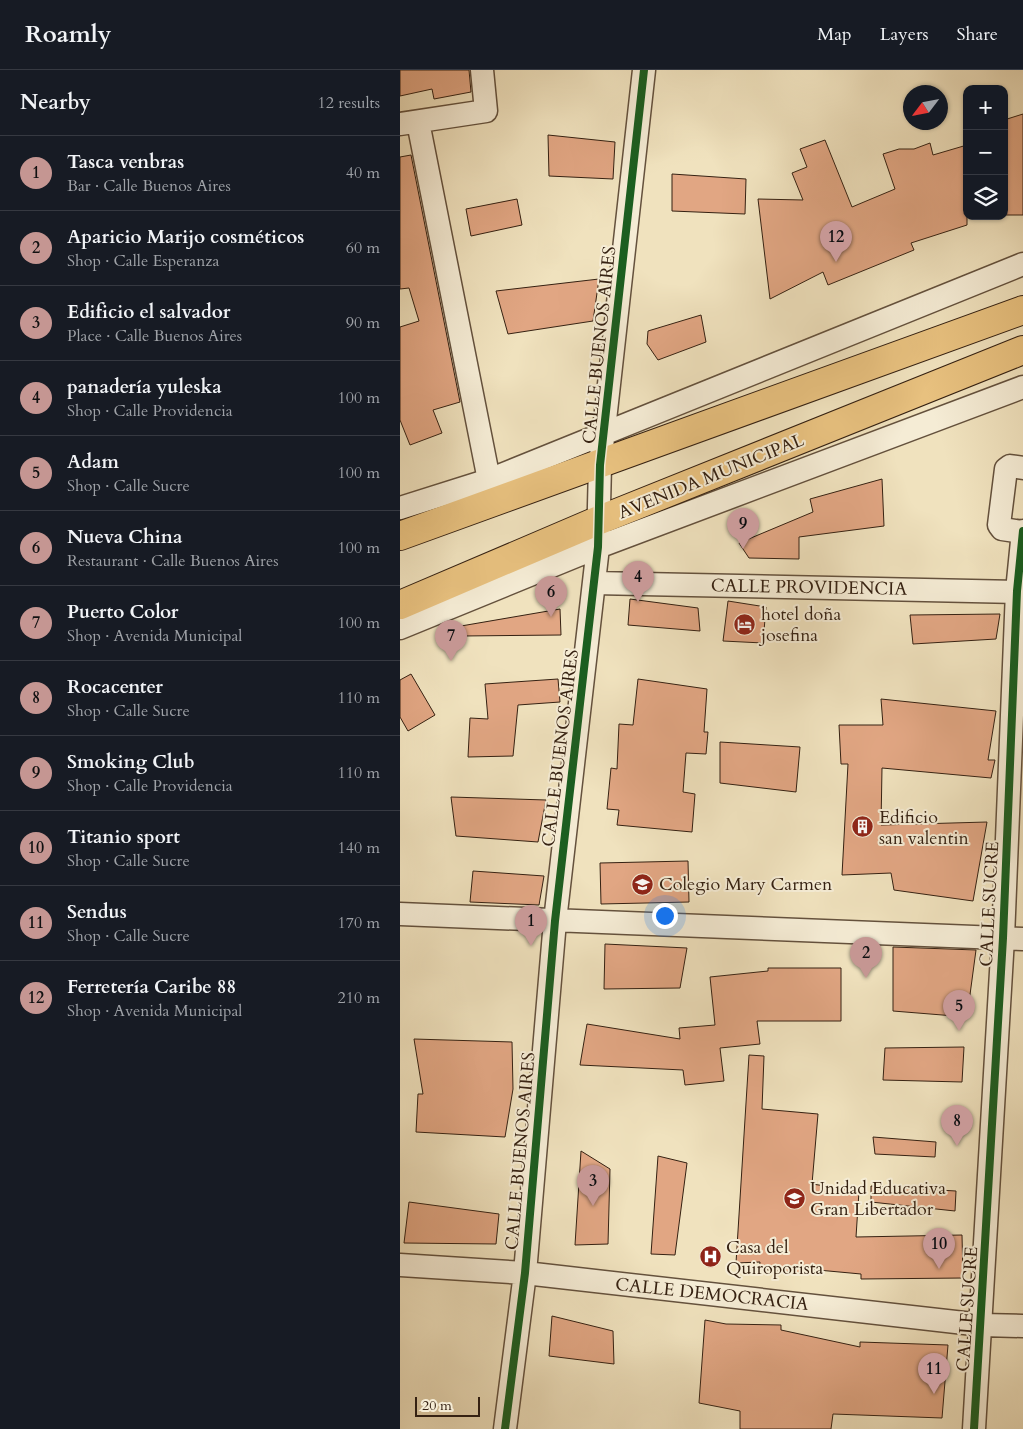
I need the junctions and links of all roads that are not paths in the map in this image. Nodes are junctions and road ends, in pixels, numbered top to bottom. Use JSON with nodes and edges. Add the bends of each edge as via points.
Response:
{"nodes":[{"id":1,"x":482,"y":70,"type":"edge"},
{"id":2,"x":644,"y":70,"type":"edge"},
{"id":3,"x":409,"y":123,"type":"edge"},
{"id":4,"x":1023,"y":264,"type":"edge"},
{"id":5,"x":1023,"y":310,"type":"edge"},
{"id":6,"x":1023,"y":350,"type":"edge"},
{"id":7,"x":1023,"y":387,"type":"edge"},
{"id":8,"x":604,"y":434,"type":"junction"},
{"id":9,"x":600,"y":465,"type":"junction"},
{"id":10,"x":1023,"y":468,"type":"edge"},
{"id":11,"x":489,"y":480,"type":"junction"},
{"id":12,"x":400,"y":508,"type":"edge"},
{"id":13,"x":1023,"y":531,"type":"edge"},
{"id":14,"x":598,"y":534,"type":"junction"},
{"id":15,"x":400,"y":536,"type":"edge"},
{"id":16,"x":594,"y":582,"type":"junction"},
{"id":17,"x":1020,"y":592,"type":"edge"},
{"id":18,"x":400,"y":605,"type":"edge"},
{"id":19,"x":400,"y":628,"type":"edge"},
{"id":20,"x":400,"y":914,"type":"edge"},
{"id":21,"x":555,"y":921,"type":"junction"},
{"id":22,"x":1013,"y":939,"type":"edge"},
{"id":23,"x":400,"y":1265,"type":"edge"},
{"id":24,"x":524,"y":1273,"type":"junction"},
{"id":25,"x":982,"y":1325,"type":"junction"},
{"id":26,"x":1023,"y":1326,"type":"edge"},
{"id":27,"x":505,"y":1429,"type":"edge"},
{"id":28,"x":974,"y":1429,"type":"edge"}],
"edges":[{"from":1,"to":3,"type":"street","via":[[486,111]]},
{"from":2,"to":8,"type":"street","name":"CALLE BUENOS AIRES"},
{"from":3,"to":11,"type":"street"},
{"from":4,"to":8,"type":"street"},
{"from":5,"to":9,"type":"highway"},
{"from":6,"to":14,"type":"highway","name":"AVENIDA MUNICIPAL"},
{"from":7,"to":14,"type":"street","name":"AVENIDA MUNICIPAL"},
{"from":8,"to":9,"type":"street","name":"CALLE BUENOS AIRES"},
{"from":8,"to":11,"type":"street"},
{"from":9,"to":14,"type":"street","name":"CALLE BUENOS AIRES"},
{"from":9,"to":15,"type":"highway"},
{"from":10,"to":13,"type":"street","via":[[1010,466],[1006,469],[999,524],[1002,529]]},
{"from":11,"to":12,"type":"street"},
{"from":13,"to":17,"type":"street","name":"CALLE SUCRE"},
{"from":14,"to":16,"type":"street","name":"CALLE BUENOS AIRES"},
{"from":14,"to":18,"type":"highway","name":"AVENIDA MUNICIPAL"},
{"from":14,"to":19,"type":"street","name":"AVENIDA MUNICIPAL"},
{"from":16,"to":17,"type":"street","name":"CALLE PROVIDENCIA"},
{"from":16,"to":21,"type":"street","name":"CALLE BUENOS AIRES"},
{"from":17,"to":22,"type":"street","name":"CALLE SUCRE"},
{"from":20,"to":21,"type":"street"},
{"from":21,"to":22,"type":"street"},
{"from":21,"to":24,"type":"street","name":"CALLE BUENOS AIRES"},
{"from":22,"to":25,"type":"street","name":"CALLE SUCRE"},
{"from":23,"to":24,"type":"street","name":"CALLE DEMOCRACIA"},
{"from":24,"to":25,"type":"street","name":"CALLE DEMOCRACIA"},
{"from":24,"to":27,"type":"street","name":"CALLE BUENOS AIRES"},
{"from":25,"to":26,"type":"street","name":"CALLE DEMOCRACIA"},
{"from":25,"to":28,"type":"street","name":"CALLE SUCRE"}]}
